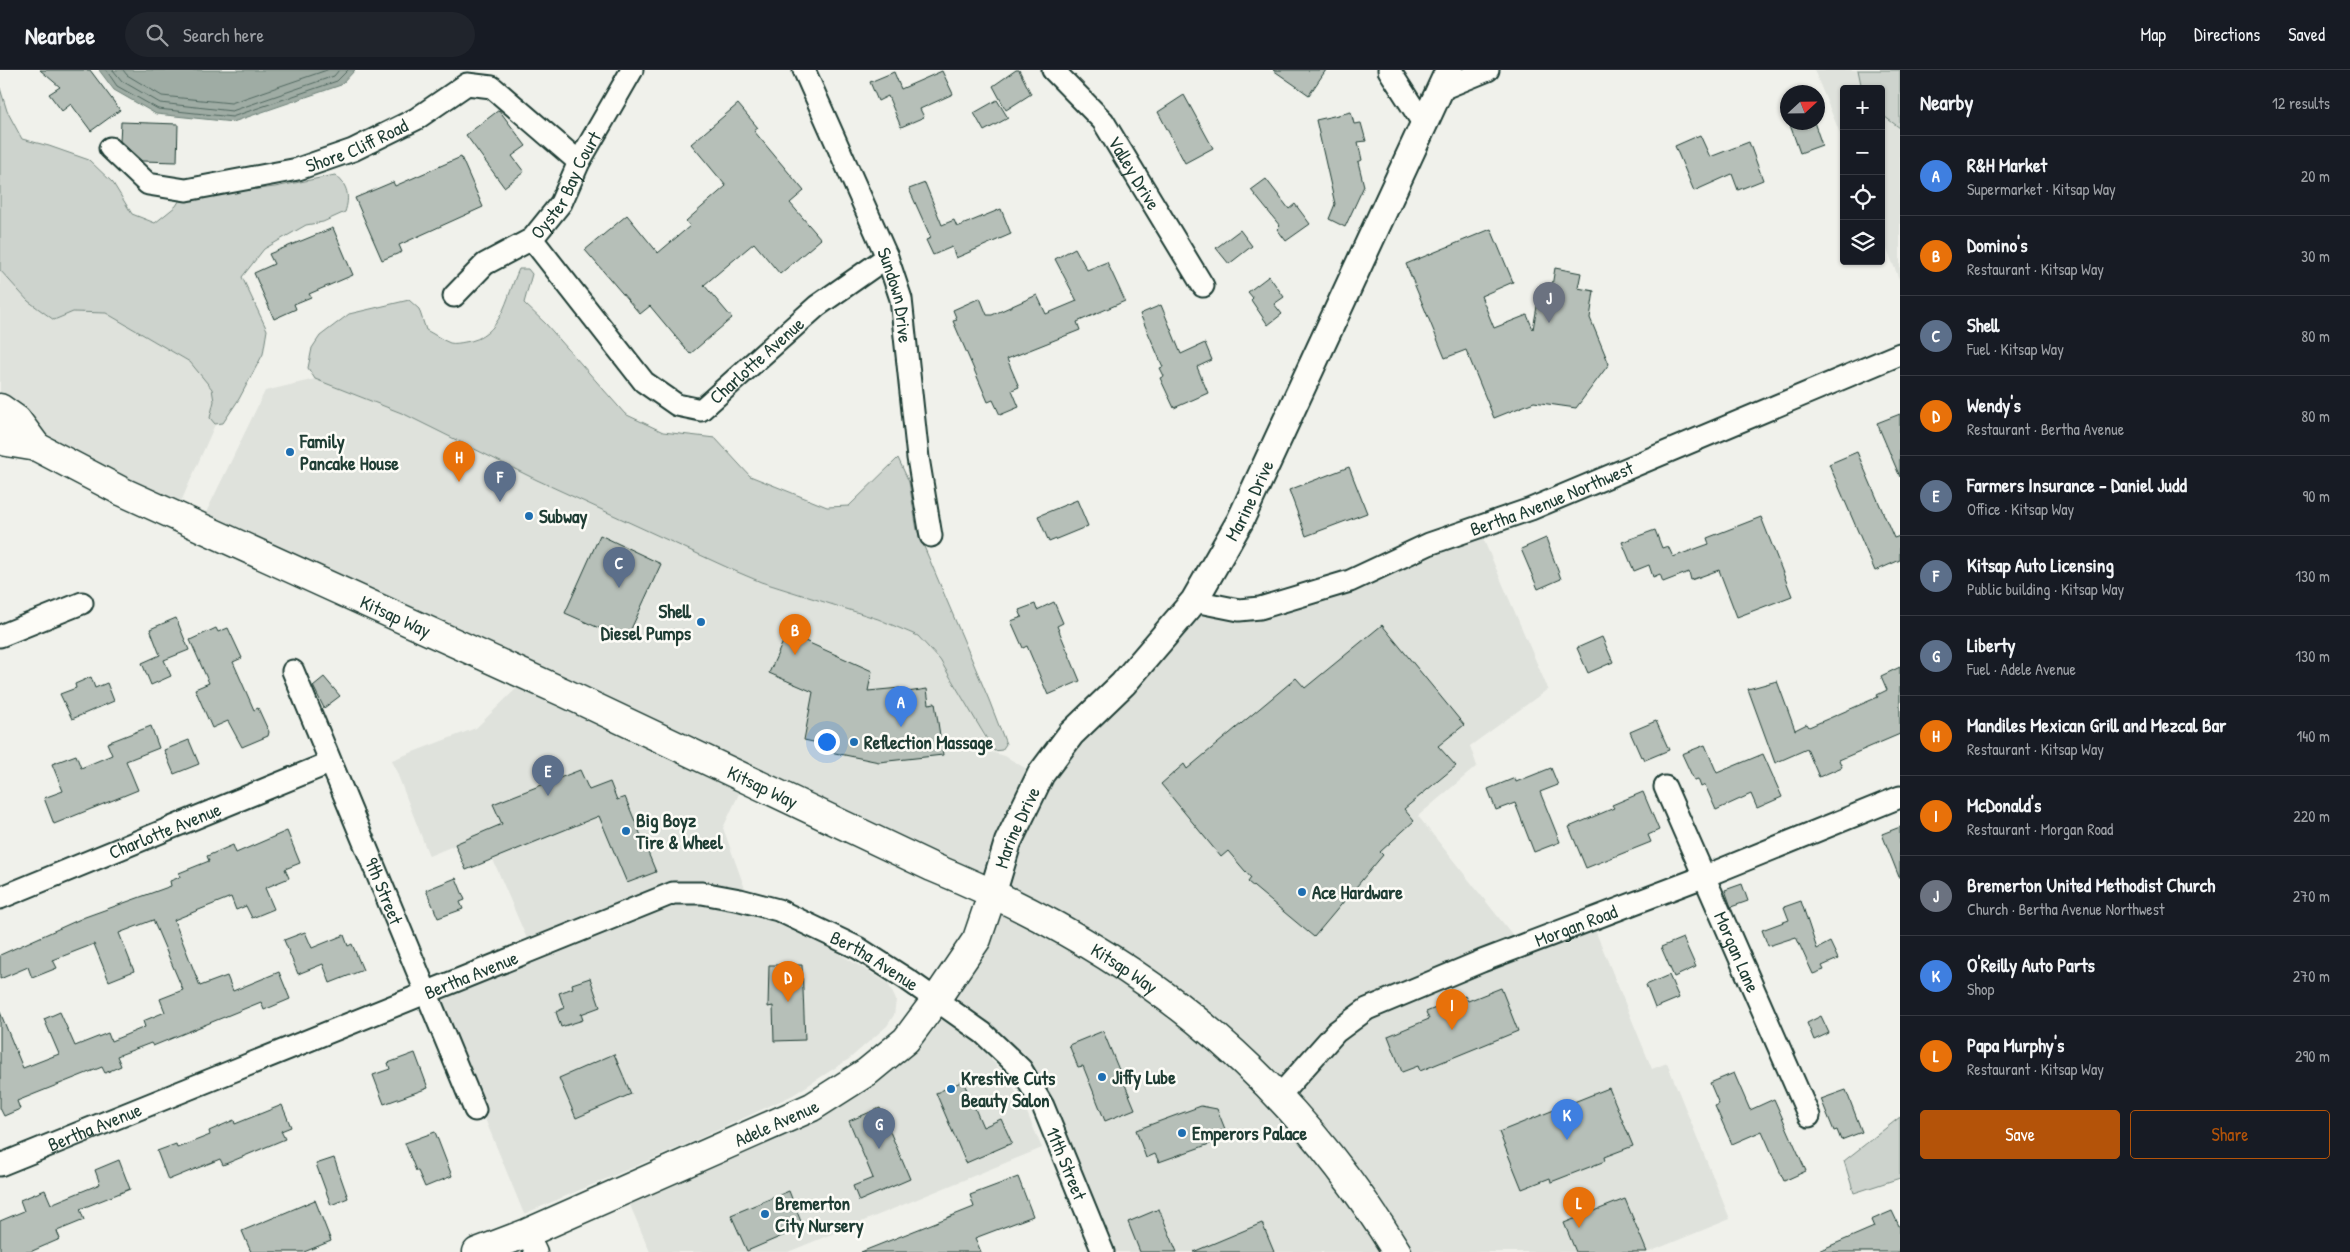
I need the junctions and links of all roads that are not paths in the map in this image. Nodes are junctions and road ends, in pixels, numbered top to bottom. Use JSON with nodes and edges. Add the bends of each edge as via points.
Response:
{"nodes":[{"id":1,"x":632,"y":70,"type":"edge"},
{"id":2,"x":804,"y":70,"type":"edge"},
{"id":3,"x":1054,"y":70,"type":"edge"},
{"id":4,"x":1389,"y":70,"type":"edge"},
{"id":5,"x":1488,"y":70,"type":"edge"},
{"id":6,"x":1444,"y":80,"type":"edge"},
{"id":7,"x":1423,"y":123,"type":"junction"},
{"id":8,"x":110,"y":148,"type":"dead end"},
{"id":9,"x":579,"y":162,"type":"junction"},
{"id":10,"x":532,"y":239,"type":"junction"},
{"id":11,"x":887,"y":257,"type":"junction"},
{"id":12,"x":1203,"y":286,"type":"dead end"},
{"id":13,"x":454,"y":296,"type":"dead end"},
{"id":14,"x":1900,"y":354,"type":"edge"},
{"id":15,"x":0,"y":408,"type":"edge"},
{"id":16,"x":0,"y":438,"type":"edge"},
{"id":17,"x":37,"y":447,"type":"junction"},
{"id":18,"x":931,"y":536,"type":"dead end"},
{"id":19,"x":1194,"y":601,"type":"junction"},
{"id":20,"x":82,"y":602,"type":"dead end"},
{"id":21,"x":0,"y":636,"type":"edge"},
{"id":22,"x":292,"y":671,"type":"dead end"},
{"id":23,"x":329,"y":763,"type":"junction"},
{"id":24,"x":1665,"y":787,"type":"dead end"},
{"id":25,"x":1900,"y":797,"type":"edge"},
{"id":26,"x":1704,"y":877,"type":"junction"},
{"id":27,"x":993,"y":892,"type":"junction"},
{"id":28,"x":0,"y":898,"type":"edge"},
{"id":29,"x":426,"y":992,"type":"junction"},
{"id":30,"x":935,"y":1001,"type":"junction"},
{"id":31,"x":1280,"y":1096,"type":"junction"},
{"id":32,"x":475,"y":1110,"type":"dead end"},
{"id":33,"x":1809,"y":1116,"type":"dead end"},
{"id":34,"x":0,"y":1165,"type":"edge"},
{"id":35,"x":531,"y":1242,"type":"edge"},
{"id":36,"x":477,"y":1252,"type":"edge"},
{"id":37,"x":1103,"y":1252,"type":"edge"},
{"id":38,"x":1397,"y":1252,"type":"edge"}],
"edges":[{"from":1,"to":9,"type":"street","name":"Oyster Bay Court"},
{"from":2,"to":11,"type":"street","name":"Sundown Drive"},
{"from":3,"to":12,"type":"street","name":"Valley Drive","via":[[1102,121]]},
{"from":4,"to":7,"type":"street"},
{"from":5,"to":6,"type":"street"},
{"from":6,"to":7,"type":"street","name":"Marine Drive"},
{"from":7,"to":19,"type":"street","name":"Marine Drive","via":[[1250,500]]},
{"from":8,"to":9,"type":"street","name":"Shore Cliff Road","via":[[148,184],[186,190],[298,169],[353,150],[416,119],[467,84],[492,87]]},
{"from":9,"to":10,"type":"street","name":"Oyster Bay Court","via":[[561,204]]},
{"from":10,"to":11,"type":"street","name":"Charlotte Avenue","via":[[644,382],[677,405],[701,410],[817,306]]},
{"from":10,"to":13,"type":"street","name":"Oyster Bay Court","via":[[485,264]]},
{"from":11,"to":18,"type":"street","name":"Sundown Drive","via":[[901,299],[918,458]]},
{"from":14,"to":19,"type":"street","name":"Bertha Avenue Northwest","via":[[1531,509],[1430,544],[1350,581],[1260,608],[1239,610]]},
{"from":15,"to":17,"type":"main road","name":"Kitsap Way","via":[[17,420]]},
{"from":16,"to":17,"type":"main road","name":"Kitsap Way"},
{"from":17,"to":27,"type":"main road","name":"Kitsap Way","via":[[123,492],[565,693],[932,867]]},
{"from":19,"to":27,"type":"street","name":"Marine Drive","via":[[1124,684],[1071,734],[1041,774],[1008,842]]},
{"from":20,"to":21,"type":"street"},
{"from":22,"to":23,"type":"street","name":"9th Street"},
{"from":23,"to":28,"type":"street","name":"Charlotte Avenue"},
{"from":23,"to":29,"type":"street","name":"9th Street"},
{"from":24,"to":26,"type":"street","name":"Morgan Lane"},
{"from":25,"to":26,"type":"street","name":"Morgan Road"},
{"from":26,"to":31,"type":"street","name":"Morgan Road","via":[[1367,1009],[1336,1032]]},
{"from":26,"to":33,"type":"street","name":"Morgan Lane"},
{"from":27,"to":30,"type":"main road","name":"Adele Avenue","via":[[977,939]]},
{"from":27,"to":31,"type":"main road","name":"Kitsap Way","via":[[1156,987],[1185,1009]]},
{"from":29,"to":30,"type":"street","name":"Bertha Avenue","via":[[673,893],[702,893],[778,910],[858,948]]},
{"from":29,"to":32,"type":"street","name":"9th Street"},
{"from":29,"to":34,"type":"street","name":"Bertha Avenue"},
{"from":30,"to":35,"type":"main road","name":"Adele Avenue","via":[[906,1040],[867,1072],[812,1107]]},
{"from":30,"to":37,"type":"street","name":"11th Street","via":[[983,1033],[1021,1069],[1043,1106]]},
{"from":31,"to":38,"type":"main road","name":"Kitsap Way","via":[[1335,1162]]},
{"from":35,"to":36,"type":"main road","name":"Adele Avenue"}]}
